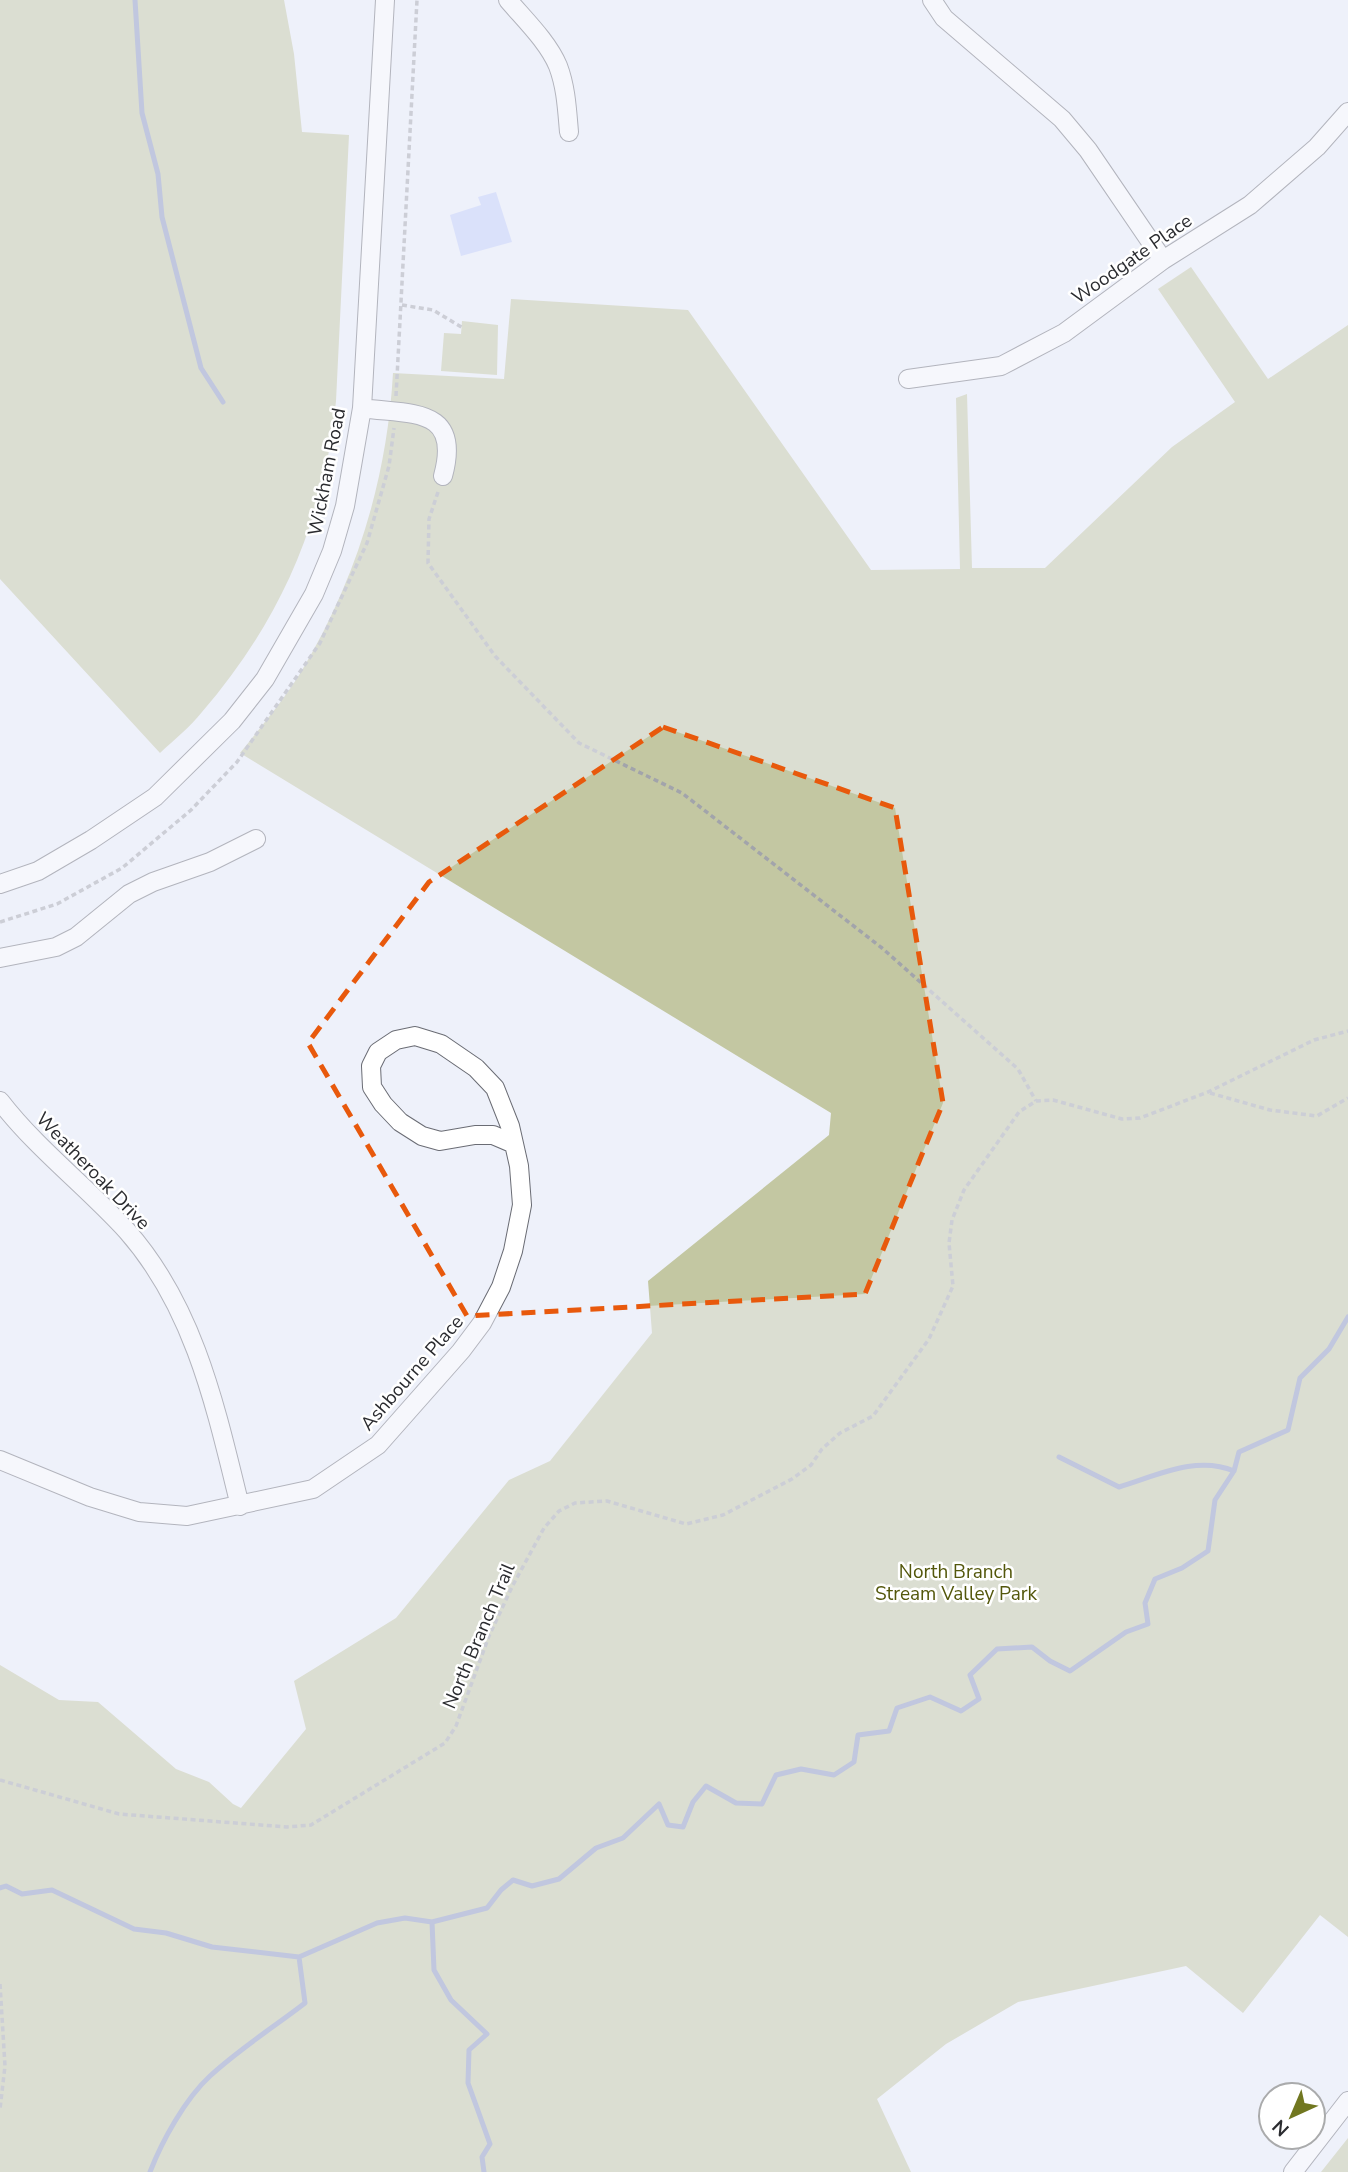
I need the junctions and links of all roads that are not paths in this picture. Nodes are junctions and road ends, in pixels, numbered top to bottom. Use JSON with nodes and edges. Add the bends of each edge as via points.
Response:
{"nodes":[{"id":1,"x":386,"y":0,"type":"edge"},
{"id":2,"x":508,"y":0,"type":"edge"},
{"id":3,"x":932,"y":0,"type":"edge"},
{"id":4,"x":1348,"y":112,"type":"edge"},
{"id":5,"x":569,"y":131,"type":"dead end"},
{"id":6,"x":1163,"y":260,"type":"junction"},
{"id":7,"x":908,"y":379,"type":"dead end"},
{"id":8,"x":362,"y":408,"type":"junction"},
{"id":9,"x":443,"y":476,"type":"road end"},
{"id":10,"x":256,"y":839,"type":"dead end"},
{"id":11,"x":0,"y":884,"type":"edge"},
{"id":12,"x":0,"y":958,"type":"edge"},
{"id":13,"x":0,"y":1101,"type":"edge"},
{"id":14,"x":514,"y":1144,"type":"junction"},
{"id":15,"x":0,"y":1460,"type":"edge"},
{"id":16,"x":240,"y":1506,"type":"junction"},
{"id":17,"x":1348,"y":2101,"type":"edge"},
{"id":18,"x":1293,"y":2172,"type":"edge"}],
"edges":[{"from":1,"to":8,"type":"street","name":"Wickham Road"},
{"from":2,"to":5,"type":"street","via":[[557,64]]},
{"from":3,"to":6,"type":"street","via":[[944,18],[1062,119]]},
{"from":4,"to":6,"type":"street","name":"Woodgate Place","via":[[1317,147],[1250,205]]},
{"from":6,"to":7,"type":"street","name":"Woodgate Place","via":[[1064,333],[1001,366]]},
{"from":8,"to":9,"type":"street","via":[[419,414],[437,423],[444,434],[447,459]]},
{"from":8,"to":11,"type":"street","name":"Wickham Road","via":[[332,551],[314,594],[265,680],[232,721],[155,797],[38,871]]},
{"from":10,"to":12,"type":"street","via":[[129,894],[76,937],[56,947]]},
{"from":13,"to":16,"type":"street","name":"Weatheroak Drive","via":[[22,1130],[128,1232],[169,1290],[211,1390]]},
{"from":14,"to":14,"type":"street","name":"Ashbourne Place","via":[[495,1088],[476,1068],[441,1044],[415,1035],[378,1052],[371,1066],[372,1087],[400,1122],[440,1141],[493,1135]]},
{"from":14,"to":16,"type":"street","name":"Ashbourne Place","via":[[522,1205],[513,1251],[501,1287],[468,1342],[378,1445],[313,1489]]},
{"from":15,"to":16,"type":"street","name":"Ashbourne Place","via":[[139,1512],[187,1516]]},
{"from":17,"to":18,"type":"street"}]}
